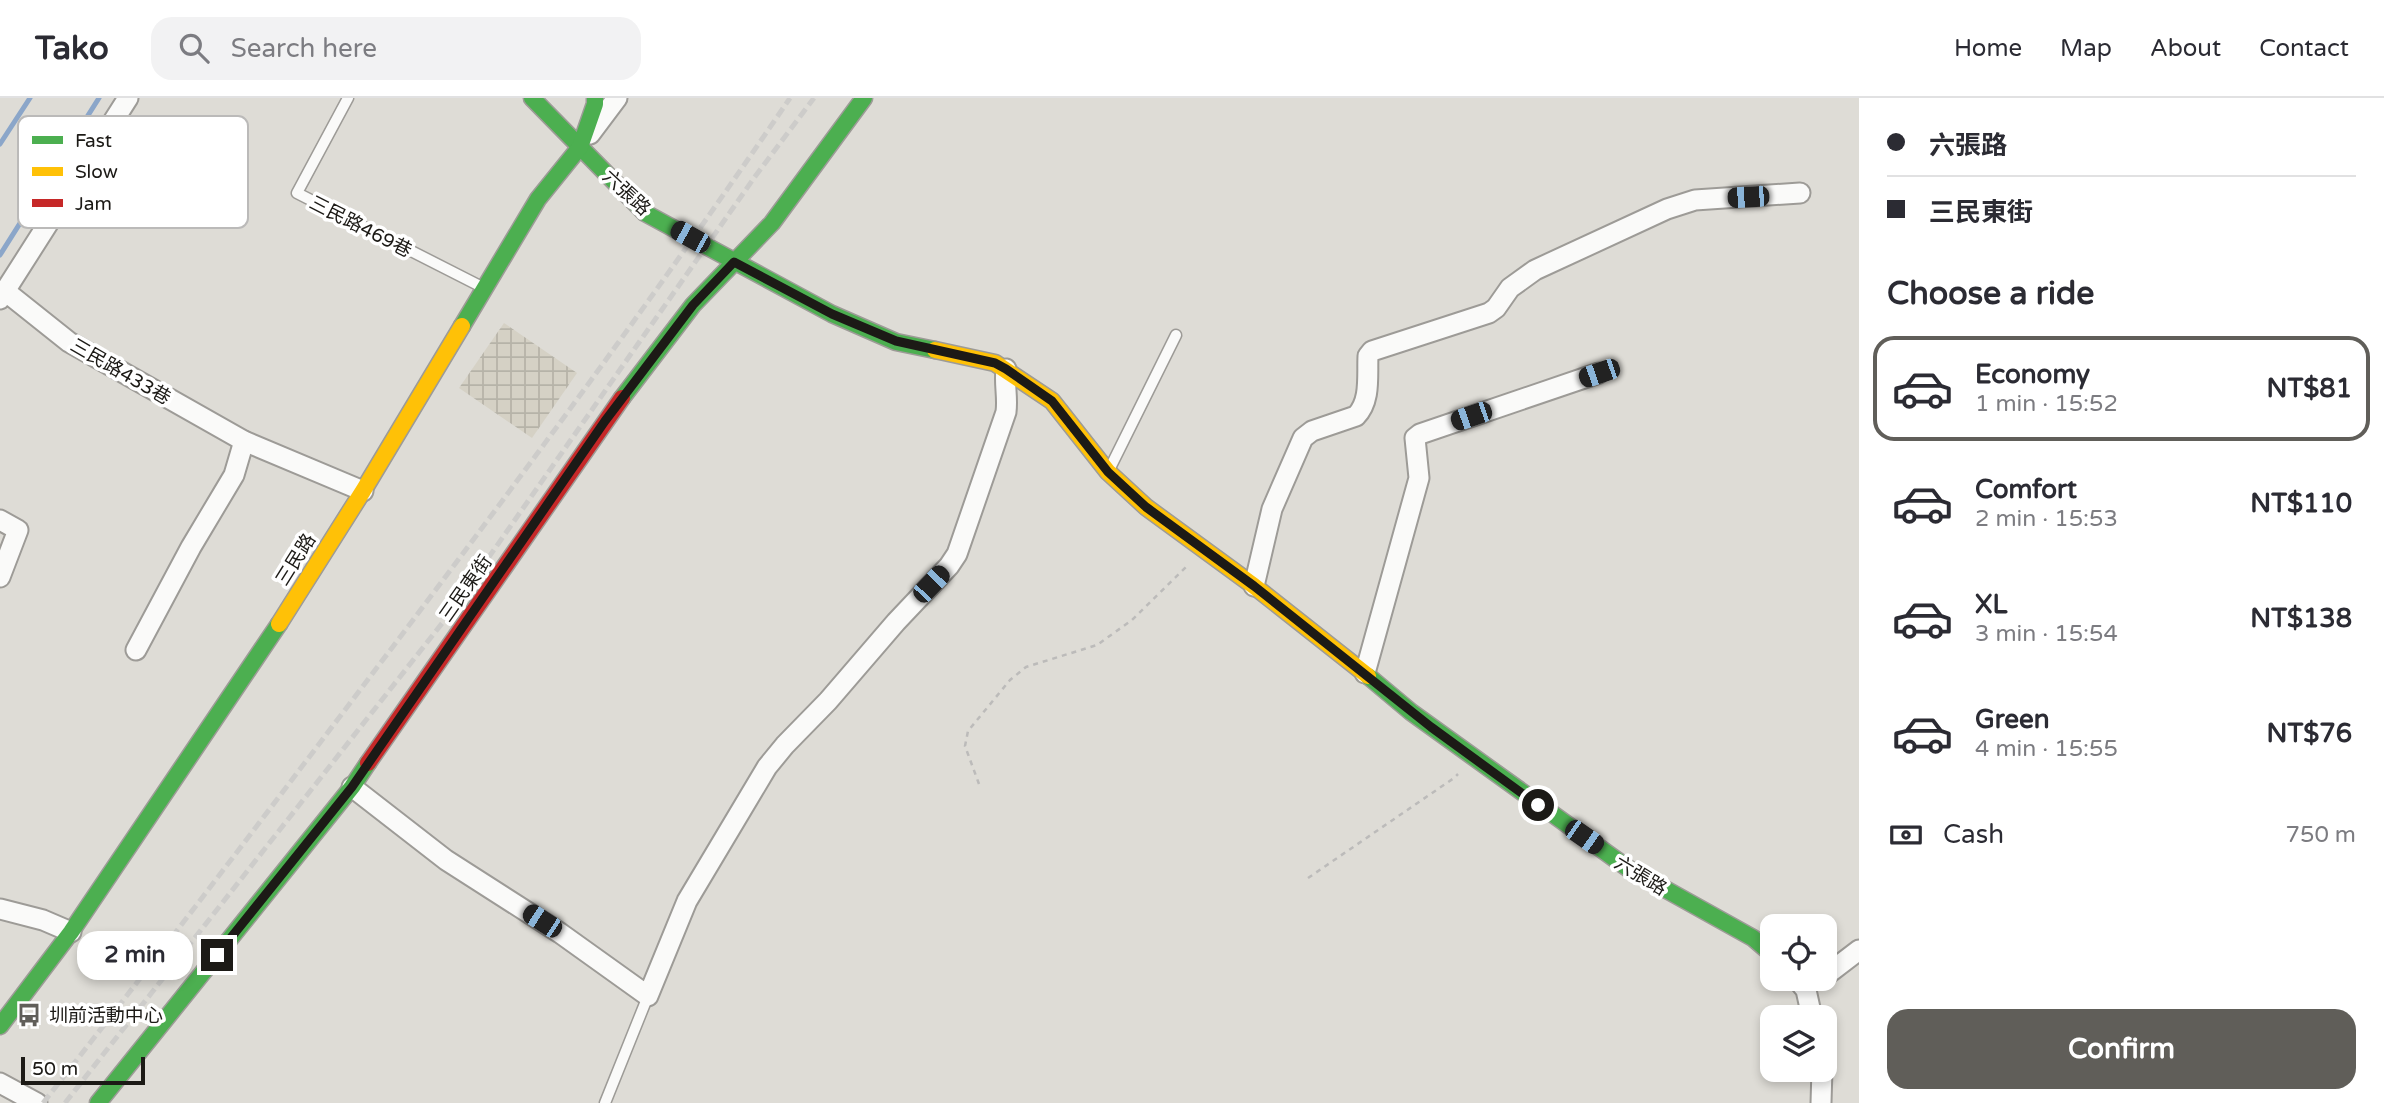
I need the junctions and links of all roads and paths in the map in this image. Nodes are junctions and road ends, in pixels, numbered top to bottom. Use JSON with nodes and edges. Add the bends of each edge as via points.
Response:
{"nodes":[{"id":1,"x":128,"y":98,"type":"edge"},
{"id":2,"x":348,"y":98,"type":"edge"},
{"id":3,"x":532,"y":98,"type":"edge"},
{"id":4,"x":595,"y":98,"type":"edge"},
{"id":5,"x":617,"y":98,"type":"edge"},
{"id":6,"x":864,"y":98,"type":"edge"},
{"id":7,"x":116,"y":116,"type":"edge"},
{"id":8,"x":580,"y":147,"type":"junction"},
{"id":9,"x":1800,"y":193,"type":"dead end"},
{"id":10,"x":45,"y":228,"type":"edge"},
{"id":11,"x":734,"y":262,"type":"junction"},
{"id":12,"x":485,"y":288,"type":"junction"},
{"id":13,"x":2,"y":295,"type":"edge"},
{"id":14,"x":1176,"y":335,"type":"dead end"},
{"id":15,"x":1006,"y":369,"type":"junction"},
{"id":16,"x":1599,"y":373,"type":"dead end"},
{"id":17,"x":244,"y":441,"type":"junction"},
{"id":18,"x":1108,"y":472,"type":"junction"},
{"id":19,"x":363,"y":491,"type":"junction"},
{"id":20,"x":0,"y":520,"type":"edge"},
{"id":21,"x":1203,"y":549,"type":"junction"},
{"id":22,"x":0,"y":577,"type":"edge"},
{"id":23,"x":1254,"y":586,"type":"junction"},
{"id":24,"x":136,"y":650,"type":"dead end"},
{"id":25,"x":1365,"y":673,"type":"junction"},
{"id":26,"x":1470,"y":757,"type":"junction"},
{"id":27,"x":979,"y":783,"type":"dead end"},
{"id":28,"x":352,"y":787,"type":"junction"},
{"id":29,"x":1308,"y":878,"type":"dead end"},
{"id":30,"x":0,"y":909,"type":"edge"},
{"id":31,"x":71,"y":932,"type":"junction"},
{"id":32,"x":1760,"y":944,"type":"edge"},
{"id":33,"x":1859,"y":950,"type":"edge"},
{"id":34,"x":1837,"y":965,"type":"edge"},
{"id":35,"x":648,"y":996,"type":"junction"},
{"id":36,"x":0,"y":1026,"type":"edge"},
{"id":37,"x":1822,"y":1082,"type":"edge"},
{"id":38,"x":0,"y":1083,"type":"edge"},
{"id":39,"x":37,"y":1103,"type":"edge"},
{"id":40,"x":98,"y":1103,"type":"edge"},
{"id":41,"x":606,"y":1103,"type":"edge"},
{"id":42,"x":1821,"y":1103,"type":"edge"}],
"edges":[{"from":1,"to":7,"type":"street"},
{"from":2,"to":12,"type":"lane","name":"三民路469巷","via":[[297,193]]},
{"from":3,"to":8,"type":"street","name":"六張路"},
{"from":4,"to":8,"type":"street","name":"三民路"},
{"from":5,"to":8,"type":"street"},
{"from":6,"to":11,"type":"street","name":"三民東街","via":[[772,223]]},
{"from":8,"to":11,"type":"street","name":"六張路","via":[[645,213]]},
{"from":8,"to":12,"type":"street","name":"三民路","via":[[538,199]]},
{"from":9,"to":23,"type":"street","via":[[1695,200],[1667,209],[1535,270],[1510,288],[1489,313],[1372,351],[1367,356],[1365,403],[1360,412],[1303,438],[1272,509]]},
{"from":10,"to":13,"type":"street"},
{"from":11,"to":15,"type":"street","name":"六張路","via":[[832,314],[896,341]]},
{"from":11,"to":28,"type":"street","name":"三民東街","via":[[693,305],[605,421]]},
{"from":12,"to":19,"type":"street","name":"三民路"},
{"from":13,"to":17,"type":"street","name":"三民路433巷","via":[[69,342]]},
{"from":14,"to":18,"type":"lane"},
{"from":15,"to":18,"type":"street","name":"六張路","via":[[1052,401]]},
{"from":15,"to":35,"type":"street","via":[[1006,412],[957,554],[767,767],[687,901]]},
{"from":16,"to":25,"type":"street","via":[[1415,438],[1419,478]]},
{"from":17,"to":19,"type":"street","name":"三民路433巷"},
{"from":17,"to":24,"type":"street","via":[[234,475]]},
{"from":18,"to":21,"type":"street","name":"六張路"},
{"from":19,"to":31,"type":"street","name":"三民路","via":[[263,649]]},
{"from":20,"to":22,"type":"street","via":[[18,530]]},
{"from":21,"to":23,"type":"street","name":"六張路"},
{"from":21,"to":27,"type":"path","via":[[1132,620],[1097,645],[1026,667],[1010,680],[968,731],[965,746]]},
{"from":23,"to":25,"type":"street","name":"六張路"},
{"from":25,"to":26,"type":"street","name":"六張路"},
{"from":26,"to":29,"type":"path","via":[[1454,778]]},
{"from":26,"to":32,"type":"street","name":"六張路","via":[[1629,869]]},
{"from":28,"to":35,"type":"street","via":[[446,860]]},
{"from":28,"to":40,"type":"street","name":"三民東街"},
{"from":30,"to":31,"type":"street"},
{"from":31,"to":36,"type":"street","name":"三民路"},
{"from":33,"to":34,"type":"street"},
{"from":35,"to":41,"type":"lane"},
{"from":37,"to":42,"type":"street"},
{"from":38,"to":39,"type":"street"}]}
